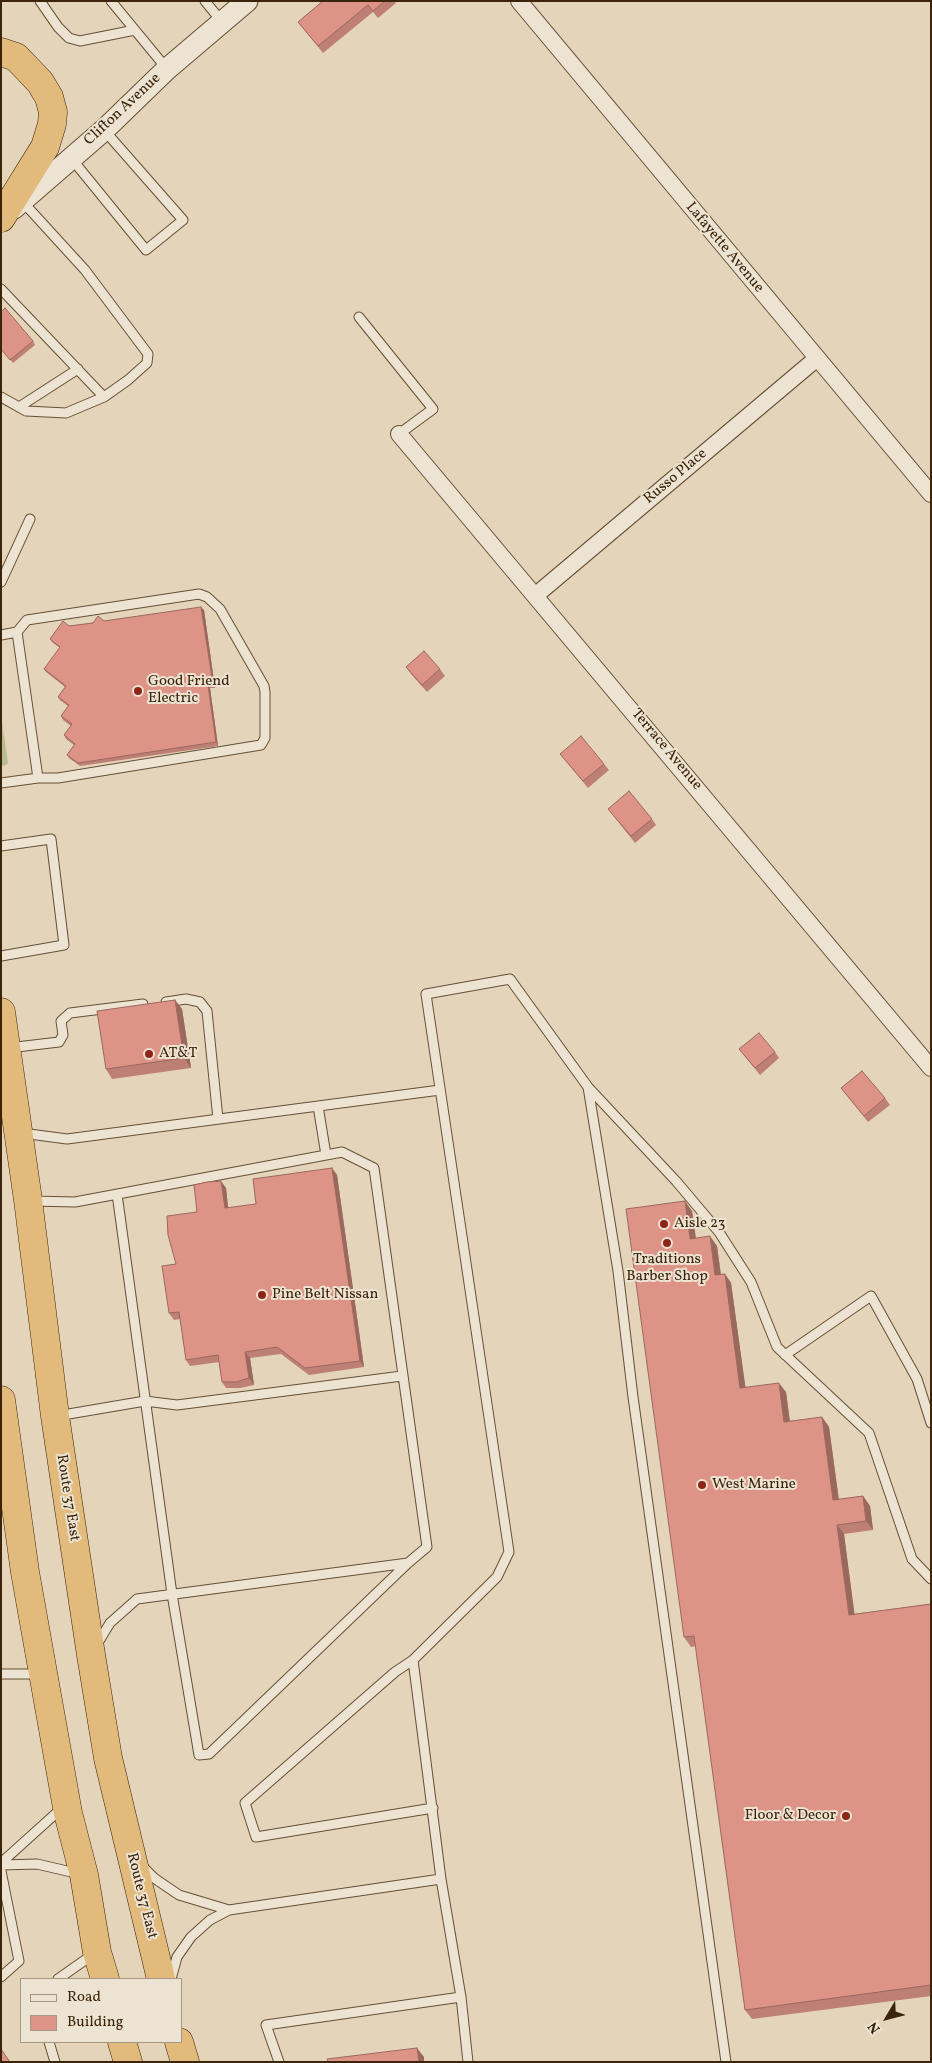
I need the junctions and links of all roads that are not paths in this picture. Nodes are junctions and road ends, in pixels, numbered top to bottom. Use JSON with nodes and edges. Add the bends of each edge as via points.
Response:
{"nodes":[{"id":1,"x":40,"y":1,"type":"edge"},
{"id":2,"x":111,"y":1,"type":"edge"},
{"id":3,"x":205,"y":1,"type":"edge"},
{"id":4,"x":247,"y":1,"type":"edge"},
{"id":5,"x":519,"y":1,"type":"edge"},
{"id":6,"x":222,"y":22,"type":"junction"},
{"id":7,"x":135,"y":30,"type":"junction"},
{"id":8,"x":1,"y":52,"type":"edge"},
{"id":9,"x":167,"y":69,"type":"junction"},
{"id":10,"x":104,"y":130,"type":"junction"},
{"id":11,"x":71,"y":157,"type":"junction"},
{"id":12,"x":22,"y":200,"type":"junction"},
{"id":13,"x":1,"y":219,"type":"edge"},
{"id":14,"x":1,"y":289,"type":"edge"},
{"id":15,"x":359,"y":317,"type":"dead end"},
{"id":16,"x":816,"y":359,"type":"junction"},
{"id":17,"x":78,"y":370,"type":"junction"},
{"id":18,"x":1,"y":397,"type":"edge"},
{"id":19,"x":104,"y":397,"type":"junction"},
{"id":20,"x":19,"y":407,"type":"junction"},
{"id":21,"x":399,"y":434,"type":"joint"},
{"id":22,"x":931,"y":494,"type":"edge"},
{"id":23,"x":30,"y":520,"type":"dead end"},
{"id":24,"x":1,"y":582,"type":"edge"},
{"id":25,"x":536,"y":595,"type":"junction"},
{"id":26,"x":17,"y":632,"type":"junction"},
{"id":27,"x":1,"y":635,"type":"edge"},
{"id":28,"x":38,"y":778,"type":"junction"},
{"id":29,"x":1,"y":783,"type":"edge"},
{"id":30,"x":1,"y":846,"type":"edge"},
{"id":31,"x":1,"y":956,"type":"edge"},
{"id":32,"x":1,"y":1012,"type":"edge"},
{"id":33,"x":6,"y":1048,"type":"junction"},
{"id":34,"x":931,"y":1068,"type":"edge"},
{"id":35,"x":588,"y":1087,"type":"junction"},
{"id":36,"x":440,"y":1090,"type":"junction"},
{"id":37,"x":318,"y":1106,"type":"junction"},
{"id":38,"x":218,"y":1119,"type":"junction"},
{"id":39,"x":18,"y":1133,"type":"junction"},
{"id":40,"x":326,"y":1155,"type":"junction"},
{"id":41,"x":117,"y":1194,"type":"junction"},
{"id":42,"x":28,"y":1200,"type":"junction"},
{"id":43,"x":785,"y":1355,"type":"junction"},
{"id":44,"x":402,"y":1376,"type":"junction"},
{"id":45,"x":1,"y":1400,"type":"edge"},
{"id":46,"x":145,"y":1401,"type":"junction"},
{"id":47,"x":55,"y":1416,"type":"junction"},
{"id":48,"x":931,"y":1423,"type":"edge"},
{"id":49,"x":4,"y":1437,"type":"edge"},
{"id":50,"x":8,"y":1488,"type":"edge"},
{"id":51,"x":408,"y":1563,"type":"junction"},
{"id":52,"x":931,"y":1579,"type":"edge"},
{"id":53,"x":172,"y":1594,"type":"junction"},
{"id":54,"x":91,"y":1655,"type":"junction"},
{"id":55,"x":413,"y":1660,"type":"junction"},
{"id":56,"x":1,"y":1674,"type":"edge"},
{"id":57,"x":44,"y":1674,"type":"junction"},
{"id":58,"x":67,"y":1803,"type":"junction"},
{"id":59,"x":433,"y":1808,"type":"junction"},
{"id":60,"x":131,"y":1856,"type":"junction"},
{"id":61,"x":1,"y":1864,"type":"edge"},
{"id":62,"x":1,"y":1871,"type":"edge"},
{"id":63,"x":84,"y":1875,"type":"junction"},
{"id":64,"x":441,"y":1879,"type":"junction"},
{"id":65,"x":229,"y":1910,"type":"junction"},
{"id":66,"x":97,"y":1952,"type":"junction"},
{"id":67,"x":1,"y":1978,"type":"edge"},
{"id":68,"x":59,"y":1978,"type":"edge"},
{"id":69,"x":105,"y":1978,"type":"edge"},
{"id":70,"x":161,"y":1978,"type":"edge"},
{"id":71,"x":171,"y":1978,"type":"edge"},
{"id":72,"x":461,"y":1997,"type":"junction"},
{"id":73,"x":49,"y":2043,"type":"edge"},
{"id":74,"x":122,"y":2043,"type":"edge"},
{"id":75,"x":179,"y":2043,"type":"edge"},
{"id":76,"x":55,"y":2062,"type":"edge"},
{"id":77,"x":128,"y":2062,"type":"edge"},
{"id":78,"x":185,"y":2062,"type":"edge"},
{"id":79,"x":279,"y":2062,"type":"edge"},
{"id":80,"x":468,"y":2062,"type":"edge"},
{"id":81,"x":726,"y":2062,"type":"edge"}],
"edges":[{"from":1,"to":7,"type":"lane","via":[[69,38],[80,41]]},
{"from":2,"to":7,"type":"lane"},
{"from":3,"to":6,"type":"lane"},
{"from":4,"to":6,"type":"street","name":"Clifton Avenue"},
{"from":5,"to":16,"type":"street","name":"Lafayette Avenue"},
{"from":6,"to":9,"type":"street","name":"Clifton Avenue"},
{"from":7,"to":9,"type":"lane"},
{"from":8,"to":13,"type":"highway","via":[[16,57],[40,82],[53,112],[45,147]]},
{"from":9,"to":10,"type":"street","name":"Clifton Avenue"},
{"from":10,"to":11,"type":"street","name":"Clifton Avenue"},
{"from":10,"to":11,"type":"lane","via":[[183,220],[146,250]]},
{"from":11,"to":12,"type":"street","name":"Clifton Avenue"},
{"from":12,"to":13,"type":"street","name":"Clifton Avenue"},
{"from":12,"to":19,"type":"lane","via":[[85,270],[148,354],[147,363],[142,368]]},
{"from":14,"to":17,"type":"lane"},
{"from":15,"to":21,"type":"lane","via":[[433,409]]},
{"from":16,"to":22,"type":"street","name":"Lafayette Avenue"},
{"from":16,"to":25,"type":"street","name":"Russo Place"},
{"from":17,"to":19,"type":"lane"},
{"from":17,"to":20,"type":"lane"},
{"from":18,"to":20,"type":"lane"},
{"from":19,"to":20,"type":"lane","via":[[66,414],[26,411]]},
{"from":21,"to":25,"type":"street","name":"Terrace Avenue"},
{"from":23,"to":24,"type":"lane"},
{"from":25,"to":34,"type":"street","name":"Terrace Avenue"},
{"from":26,"to":27,"type":"lane"},
{"from":26,"to":28,"type":"lane"},
{"from":26,"to":28,"type":"lane","via":[[27,620],[199,594],[220,609],[265,692],[265,738],[261,745]]},
{"from":28,"to":29,"type":"lane"},
{"from":30,"to":31,"type":"lane","via":[[50,839],[64,945]]},
{"from":32,"to":33,"type":"highway","name":"Route 37 East"},
{"from":33,"to":38,"type":"lane","via":[[59,1042],[63,1035],[61,1021],[70,1013],[186,1000],[200,1002],[207,1011]]},
{"from":33,"to":39,"type":"highway","name":"Route 37 East"},
{"from":35,"to":36,"type":"lane","via":[[510,979],[426,994]]},
{"from":35,"to":43,"type":"lane","via":[[719,1232],[751,1282],[777,1347]]},
{"from":35,"to":81,"type":"lane","via":[[618,1271]]},
{"from":36,"to":37,"type":"lane"},
{"from":36,"to":55,"type":"lane","via":[[509,1552],[497,1577]]},
{"from":37,"to":38,"type":"lane"},
{"from":37,"to":40,"type":"lane"},
{"from":38,"to":39,"type":"lane","via":[[67,1140]]},
{"from":39,"to":42,"type":"highway","name":"Route 37 East"},
{"from":40,"to":41,"type":"lane"},
{"from":40,"to":44,"type":"lane","via":[[342,1152],[374,1168]]},
{"from":41,"to":42,"type":"lane","via":[[75,1202]]},
{"from":41,"to":46,"type":"lane"},
{"from":42,"to":47,"type":"highway","name":"Route 37 East"},
{"from":43,"to":48,"type":"lane","via":[[871,1296],[917,1379]]},
{"from":43,"to":52,"type":"lane","via":[[869,1433],[912,1559]]},
{"from":44,"to":46,"type":"lane","via":[[177,1405]]},
{"from":44,"to":51,"type":"lane","via":[[427,1547]]},
{"from":45,"to":49,"type":"highway"},
{"from":46,"to":47,"type":"lane"},
{"from":46,"to":53,"type":"lane"},
{"from":47,"to":54,"type":"highway","name":"Route 37 East"},
{"from":49,"to":50,"type":"highway"},
{"from":50,"to":57,"type":"highway"},
{"from":51,"to":53,"type":"lane"},
{"from":51,"to":53,"type":"lane","via":[[209,1754],[199,1756]]},
{"from":53,"to":54,"type":"lane","via":[[137,1599],[110,1623]]},
{"from":54,"to":60,"type":"highway","name":"Route 37 East","via":[[108,1758]]},
{"from":55,"to":59,"type":"lane"},
{"from":55,"to":59,"type":"lane","via":[[245,1803],[256,1837]]},
{"from":56,"to":57,"type":"lane"},
{"from":57,"to":58,"type":"highway"},
{"from":58,"to":61,"type":"lane"},
{"from":58,"to":63,"type":"highway"},
{"from":59,"to":64,"type":"lane"},
{"from":60,"to":65,"type":"lane","via":[[154,1878],[179,1895]]},
{"from":60,"to":70,"type":"highway","name":"Route 37 East"},
{"from":61,"to":63,"type":"lane","via":[[37,1864]]},
{"from":62,"to":67,"type":"lane","via":[[19,1961]]},
{"from":63,"to":66,"type":"highway"},
{"from":64,"to":65,"type":"lane"},
{"from":64,"to":72,"type":"lane"},
{"from":65,"to":71,"type":"lane","via":[[210,1920],[191,1937],[177,1957]]},
{"from":66,"to":68,"type":"lane"},
{"from":66,"to":69,"type":"highway"},
{"from":72,"to":79,"type":"lane","via":[[266,2025]]},
{"from":72,"to":80,"type":"lane"},
{"from":73,"to":76,"type":"lane"},
{"from":74,"to":77,"type":"highway"},
{"from":75,"to":78,"type":"highway"}]}
